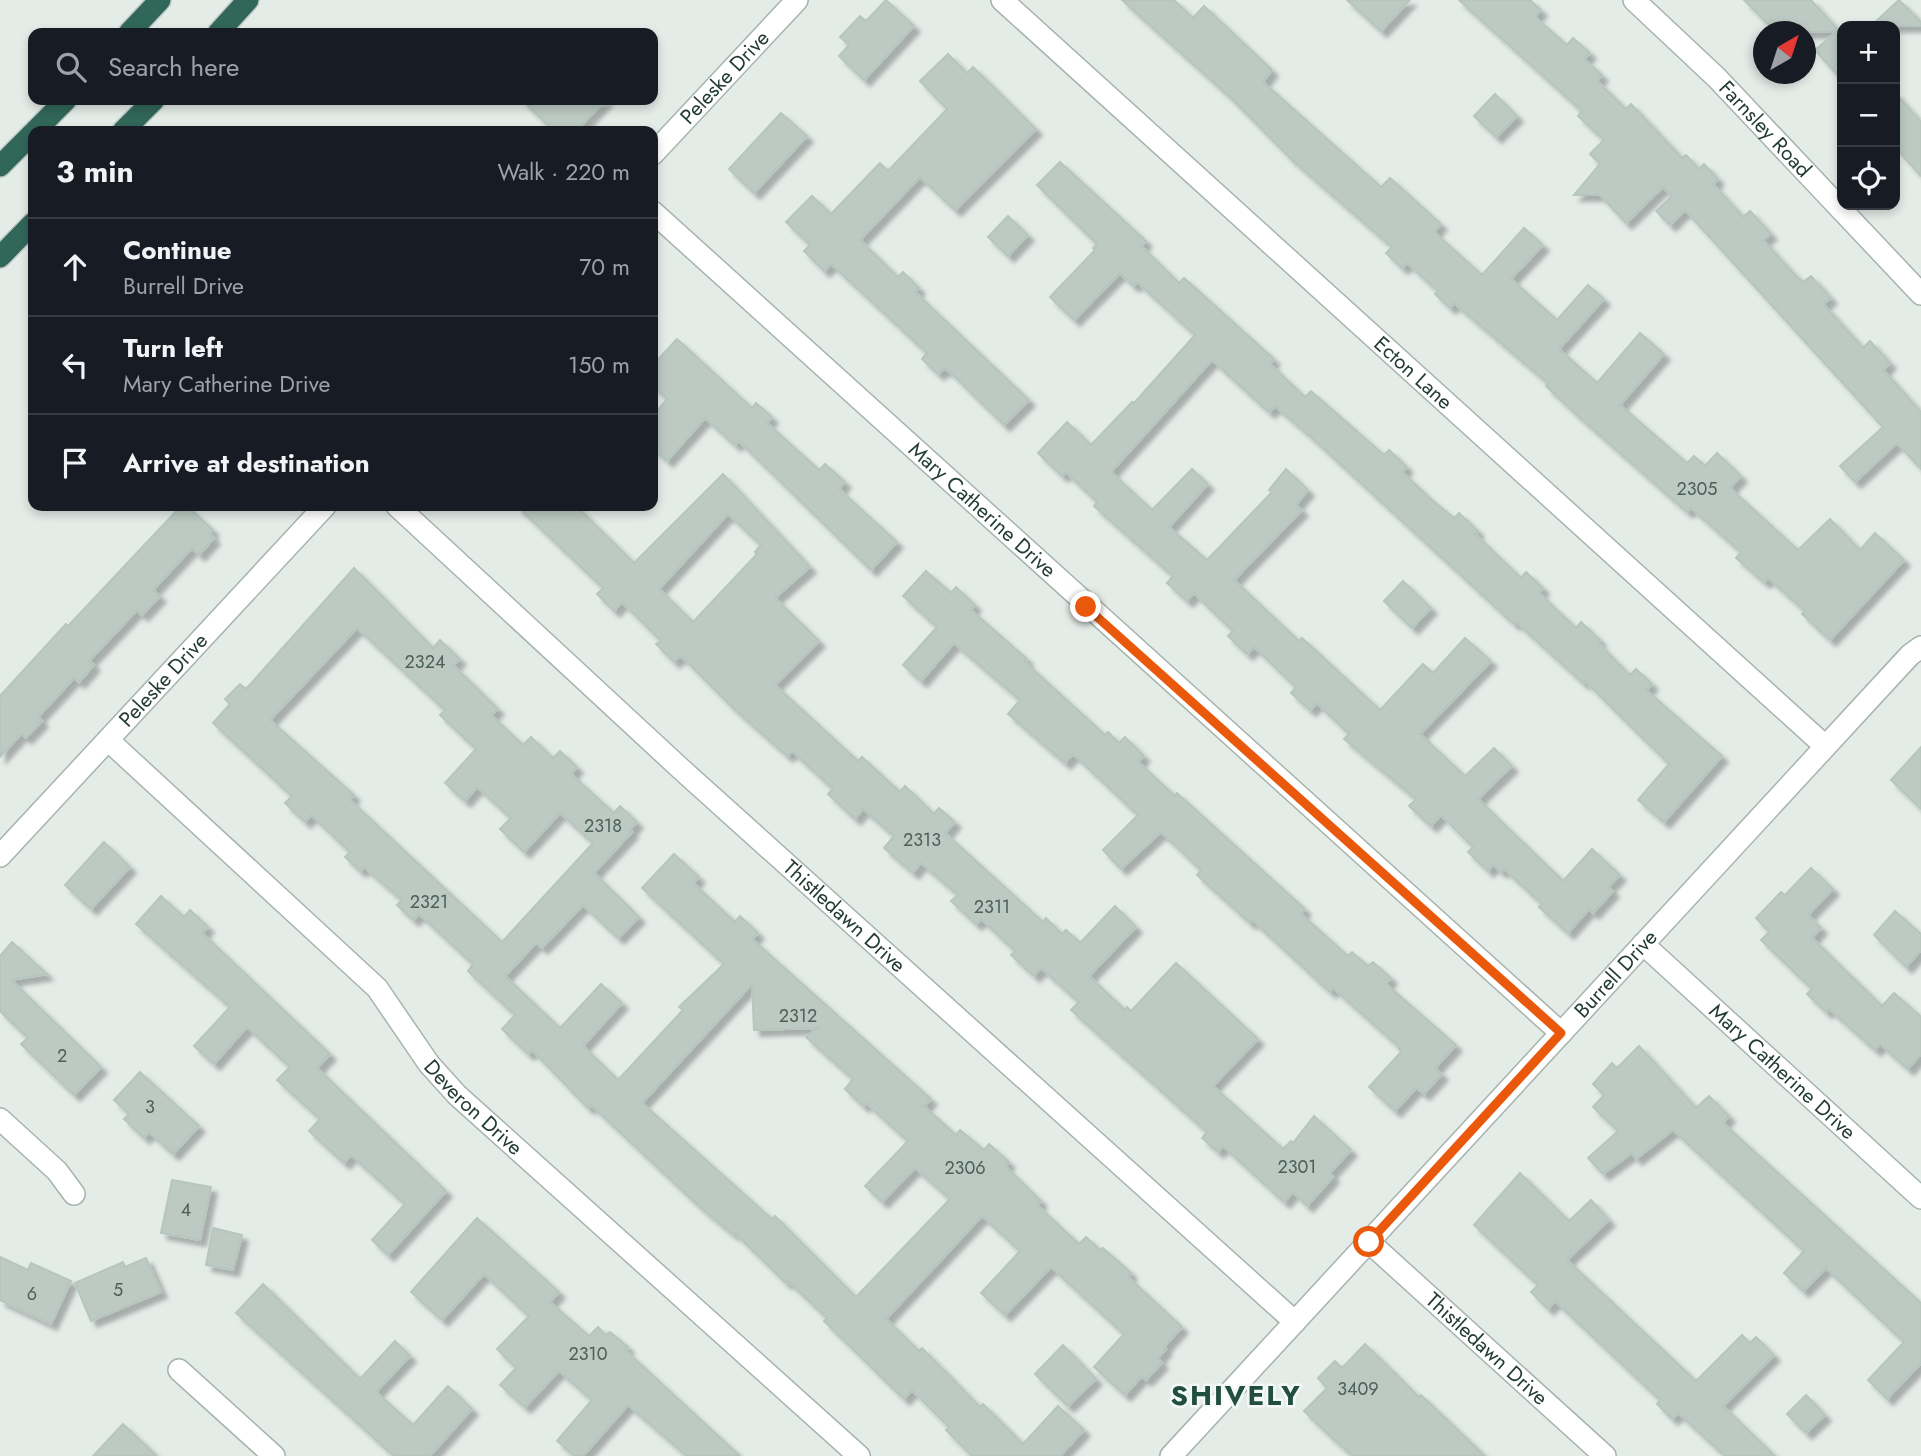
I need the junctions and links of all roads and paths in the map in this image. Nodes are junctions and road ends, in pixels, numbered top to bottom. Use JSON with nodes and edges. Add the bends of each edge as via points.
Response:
{"nodes":[{"id":1,"x":160,"y":0,"type":"edge"},
{"id":2,"x":248,"y":0,"type":"edge"},
{"id":3,"x":797,"y":0,"type":"edge"},
{"id":4,"x":1002,"y":0,"type":"edge"},
{"id":5,"x":1634,"y":0,"type":"edge"},
{"id":6,"x":134,"y":28,"type":"edge"},
{"id":7,"x":223,"y":28,"type":"edge"},
{"id":8,"x":61,"y":105,"type":"edge"},
{"id":9,"x":149,"y":105,"type":"edge"},
{"id":10,"x":40,"y":126,"type":"edge"},
{"id":11,"x":128,"y":126,"type":"edge"},
{"id":12,"x":28,"y":138,"type":"edge"},
{"id":13,"x":658,"y":149,"type":"edge"},
{"id":14,"x":0,"y":166,"type":"edge"},
{"id":15,"x":658,"y":217,"type":"edge"},
{"id":16,"x":28,"y":228,"type":"edge"},
{"id":17,"x":0,"y":257,"type":"edge"},
{"id":18,"x":1921,"y":294,"type":"edge"},
{"id":19,"x":320,"y":511,"type":"edge"},
{"id":20,"x":402,"y":511,"type":"edge"},
{"id":21,"x":1921,"y":646,"type":"edge"},
{"id":22,"x":108,"y":740,"type":"junction"},
{"id":23,"x":1825,"y":746,"type":"junction"},
{"id":24,"x":0,"y":856,"type":"edge"},
{"id":25,"x":1643,"y":944,"type":"junction"},
{"id":26,"x":1561,"y":1033,"type":"junction"},
{"id":27,"x":0,"y":1119,"type":"edge"},
{"id":28,"x":74,"y":1194,"type":"dead end"},
{"id":29,"x":1921,"y":1198,"type":"edge"},
{"id":30,"x":1369,"y":1242,"type":"junction"},
{"id":31,"x":1295,"y":1322,"type":"junction"},
{"id":32,"x":179,"y":1370,"type":"dead end"},
{"id":33,"x":274,"y":1456,"type":"edge"},
{"id":34,"x":859,"y":1456,"type":"edge"},
{"id":35,"x":1171,"y":1456,"type":"edge"},
{"id":36,"x":1605,"y":1456,"type":"edge"}],
"edges":[{"from":1,"to":6,"type":"highway"},
{"from":2,"to":7,"type":"highway"},
{"from":3,"to":13,"type":"street","name":"Peleske Drive"},
{"from":4,"to":23,"type":"street","name":"Ecton Lane"},
{"from":5,"to":18,"type":"street","name":"Farnsley Road","via":[[1717,78]]},
{"from":8,"to":10,"type":"highway"},
{"from":9,"to":11,"type":"highway"},
{"from":12,"to":14,"type":"highway"},
{"from":15,"to":26,"type":"street","name":"Mary Catherine Drive"},
{"from":16,"to":17,"type":"highway"},
{"from":19,"to":22,"type":"street","name":"Peleske Drive"},
{"from":20,"to":31,"type":"street","name":"Thistledawn Drive","via":[[691,778]]},
{"from":21,"to":23,"type":"street","name":"Burrell Drive"},
{"from":22,"to":24,"type":"street","name":"Peleske Drive"},
{"from":22,"to":34,"type":"street","name":"Deveron Drive","via":[[377,988],[429,1064],[457,1095]]},
{"from":23,"to":25,"type":"street","name":"Burrell Drive"},
{"from":25,"to":26,"type":"street","name":"Burrell Drive"},
{"from":25,"to":29,"type":"street","name":"Mary Catherine Drive"},
{"from":26,"to":30,"type":"street","name":"Burrell Drive"},
{"from":27,"to":28,"type":"street","via":[[57,1171]]},
{"from":30,"to":31,"type":"street","name":"Burrell Drive"},
{"from":30,"to":36,"type":"street","name":"Thistledawn Drive"},
{"from":31,"to":35,"type":"street","name":"Burrell Drive"},
{"from":32,"to":33,"type":"street"}]}
